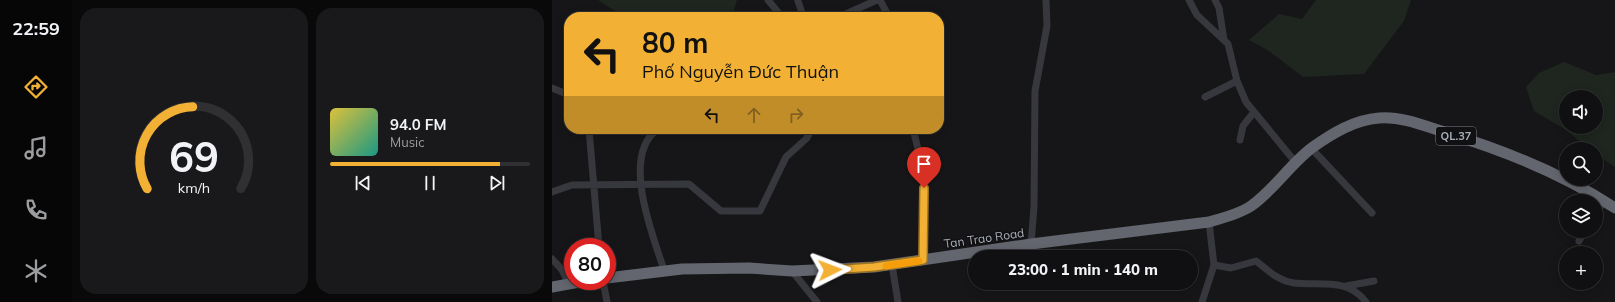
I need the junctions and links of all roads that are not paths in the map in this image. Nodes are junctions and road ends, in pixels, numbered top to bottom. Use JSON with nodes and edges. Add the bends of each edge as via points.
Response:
{"nodes":[{"id":1,"x":768,"y":0,"type":"edge"},
{"id":2,"x":877,"y":0,"type":"edge"},
{"id":3,"x":880,"y":0,"type":"edge"},
{"id":4,"x":1046,"y":0,"type":"edge"},
{"id":5,"x":1189,"y":0,"type":"edge"},
{"id":6,"x":1215,"y":0,"type":"edge"},
{"id":7,"x":798,"y":1,"type":"dead end"},
{"id":8,"x":778,"y":12,"type":"edge"},
{"id":9,"x":802,"y":12,"type":"edge"},
{"id":10,"x":850,"y":12,"type":"edge"},
{"id":11,"x":886,"y":12,"type":"edge"},
{"id":12,"x":1224,"y":40,"type":"junction"},
{"id":13,"x":1237,"y":81,"type":"junction"},
{"id":14,"x":552,"y":88,"type":"edge"},
{"id":15,"x":564,"y":93,"type":"edge"},
{"id":16,"x":1205,"y":97,"type":"dead end"},
{"id":17,"x":1254,"y":112,"type":"junction"},
{"id":18,"x":590,"y":134,"type":"edge"},
{"id":19,"x":652,"y":134,"type":"edge"},
{"id":20,"x":809,"y":134,"type":"edge"},
{"id":21,"x":914,"y":134,"type":"edge"},
{"id":22,"x":1240,"y":140,"type":"dead end"},
{"id":23,"x":1311,"y":148,"type":"junction"},
{"id":24,"x":1297,"y":164,"type":"junction"},
{"id":25,"x":642,"y":184,"type":"junction"},
{"id":26,"x":595,"y":185,"type":"junction"},
{"id":27,"x":552,"y":192,"type":"edge"},
{"id":28,"x":1604,"y":201,"type":"joint"},
{"id":29,"x":1615,"y":208,"type":"edge"},
{"id":30,"x":1372,"y":213,"type":"dead end"},
{"id":31,"x":1209,"y":222,"type":"junction"},
{"id":32,"x":598,"y":238,"type":"edge"},
{"id":33,"x":1580,"y":238,"type":"edge"},
{"id":34,"x":1578,"y":241,"type":"dead end"},
{"id":35,"x":1031,"y":244,"type":"junction"},
{"id":36,"x":552,"y":259,"type":"edge"},
{"id":37,"x":923,"y":260,"type":"junction"},
{"id":38,"x":892,"y":265,"type":"junction"},
{"id":39,"x":1214,"y":265,"type":"junction"},
{"id":40,"x":664,"y":270,"type":"junction"},
{"id":41,"x":792,"y":271,"type":"junction"},
{"id":42,"x":564,"y":273,"type":"edge"},
{"id":43,"x":616,"y":277,"type":"edge"},
{"id":44,"x":1374,"y":281,"type":"dead end"},
{"id":45,"x":564,"y":285,"type":"edge"},
{"id":46,"x":1346,"y":286,"type":"junction"},
{"id":47,"x":552,"y":287,"type":"edge"},
{"id":48,"x":605,"y":290,"type":"edge"},
{"id":49,"x":607,"y":302,"type":"edge"},
{"id":50,"x":817,"y":302,"type":"edge"},
{"id":51,"x":898,"y":302,"type":"edge"},
{"id":52,"x":1202,"y":302,"type":"edge"},
{"id":53,"x":1366,"y":302,"type":"edge"}],
"edges":[{"from":1,"to":8,"type":"street"},
{"from":2,"to":10,"type":"street"},
{"from":3,"to":11,"type":"street"},
{"from":4,"to":35,"type":"street","via":[[1047,26],[1035,91],[1034,207]]},
{"from":5,"to":12,"type":"street","via":[[1197,15]]},
{"from":6,"to":12,"type":"street","via":[[1219,8]]},
{"from":7,"to":9,"type":"street"},
{"from":12,"to":13,"type":"street","via":[[1229,47]]},
{"from":13,"to":16,"type":"street"},
{"from":13,"to":17,"type":"street","via":[[1246,102]]},
{"from":14,"to":15,"type":"street"},
{"from":17,"to":22,"type":"street","via":[[1243,126]]},
{"from":17,"to":24,"type":"street"},
{"from":18,"to":26,"type":"street"},
{"from":19,"to":25,"type":"street","via":[[643,148]]},
{"from":20,"to":25,"type":"street","via":[[786,157],[760,211],[721,211],[689,184]]},
{"from":21,"to":37,"type":"street","via":[[924,188]]},
{"from":23,"to":24,"type":"highway","number":"QL.37"},
{"from":23,"to":28,"type":"highway","number":"QL.37","via":[[1343,127],[1378,118],[1409,120],[1478,142],[1534,165],[1584,188]]},
{"from":23,"to":30,"type":"street"},
{"from":24,"to":31,"type":"highway","name":"Tan Trao Road","number":"QL.37","via":[[1251,206],[1231,216]]},
{"from":25,"to":26,"type":"street"},
{"from":25,"to":40,"type":"street","via":[[646,212]]},
{"from":26,"to":27,"type":"street","via":[[572,185]]},
{"from":26,"to":32,"type":"street"},
{"from":28,"to":29,"type":"highway","number":"QL.37"},
{"from":31,"to":35,"type":"highway","name":"Tan Trao Road","number":"QL.37"},
{"from":31,"to":39,"type":"street"},
{"from":33,"to":34,"type":"street"},
{"from":35,"to":37,"type":"highway","name":"Tan Trao Road","number":"QL.37"},
{"from":36,"to":42,"type":"street"},
{"from":37,"to":38,"type":"highway","name":"Tan Trao Road","number":"QL.37"},
{"from":38,"to":41,"type":"highway","name":"Tan Trao Road","number":"QL.37"},
{"from":38,"to":51,"type":"street"},
{"from":39,"to":46,"type":"street","via":[[1231,268],[1256,261],[1283,280],[1293,283]]},
{"from":39,"to":52,"type":"street"},
{"from":40,"to":41,"type":"highway","name":"Tan Trao Road","number":"QL.37","via":[[749,268]]},
{"from":40,"to":43,"type":"highway","name":"Tan Trao Road","number":"QL.37"},
{"from":41,"to":50,"type":"street"},
{"from":44,"to":46,"type":"street"},
{"from":45,"to":47,"type":"highway"},
{"from":46,"to":53,"type":"street"},
{"from":48,"to":49,"type":"street"}]}
